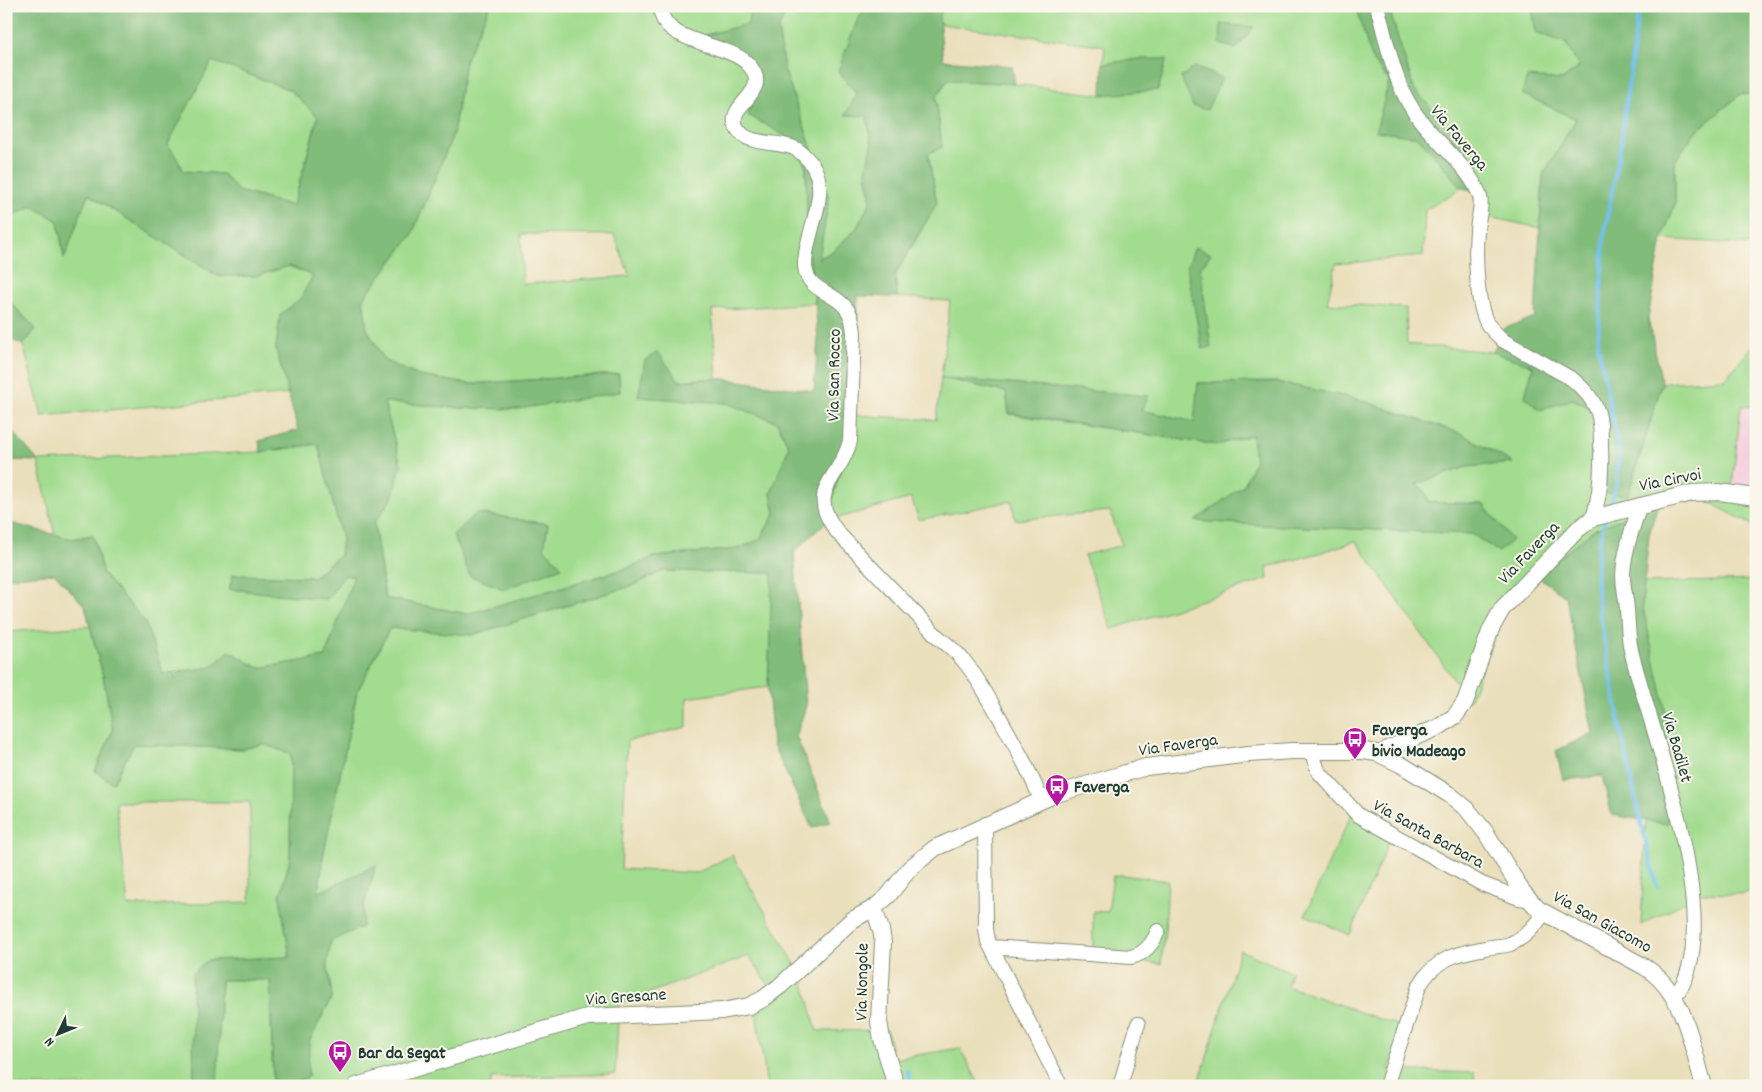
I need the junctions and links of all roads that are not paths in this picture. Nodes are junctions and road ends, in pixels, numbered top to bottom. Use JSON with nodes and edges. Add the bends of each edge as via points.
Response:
{"nodes":[{"id":1,"x":661,"y":6,"type":"edge"},
{"id":2,"x":1377,"y":6,"type":"edge"},
{"id":3,"x":1756,"y":497,"type":"edge"},
{"id":4,"x":1640,"y":505,"type":"junction"},
{"id":5,"x":1594,"y":518,"type":"junction"},
{"id":6,"x":1314,"y":752,"type":"junction"},
{"id":7,"x":1384,"y":756,"type":"junction"},
{"id":8,"x":1041,"y":800,"type":"junction"},
{"id":9,"x":985,"y":824,"type":"junction"},
{"id":10,"x":1528,"y":899,"type":"junction"},
{"id":11,"x":874,"y":908,"type":"junction"},
{"id":12,"x":1544,"y":913,"type":"junction"},
{"id":13,"x":1158,"y":931,"type":"dead end"},
{"id":14,"x":991,"y":947,"type":"junction"},
{"id":15,"x":1674,"y":997,"type":"junction"},
{"id":16,"x":1138,"y":1024,"type":"dead end"},
{"id":17,"x":356,"y":1086,"type":"edge"},
{"id":18,"x":896,"y":1086,"type":"edge"},
{"id":19,"x":1061,"y":1086,"type":"edge"},
{"id":20,"x":1120,"y":1086,"type":"edge"},
{"id":21,"x":1386,"y":1086,"type":"edge"},
{"id":22,"x":1704,"y":1086,"type":"edge"}],
"edges":[{"from":1,"to":8,"type":"street","name":"Via San Rocco","via":[[665,22],[673,30],[734,53],[750,66],[756,78],[754,90],[734,120],[743,135],[794,148],[803,154],[817,173],[820,185],[806,257],[807,275],[818,289],[846,306],[854,333],[850,442],[826,487],[824,505],[829,520],[865,562],[967,664],[1013,741]]},
{"from":2,"to":5,"type":"street","name":"Via Faverga","via":[[1398,78],[1412,109],[1478,191],[1477,266],[1480,298],[1488,324],[1504,341],[1572,379],[1598,411],[1602,472]]},
{"from":3,"to":4,"type":"street","name":"Via Cirvoi","via":[[1705,491]]},
{"from":4,"to":5,"type":"street","name":"Via Cirvoi"},
{"from":4,"to":15,"type":"street","name":"Via Badilet","via":[[1623,575],[1631,648],[1678,812],[1694,912],[1693,945],[1687,976]]},
{"from":5,"to":7,"type":"street","name":"Via Faverga","via":[[1570,536],[1502,609],[1491,629],[1465,702],[1454,716],[1439,728],[1388,749]]},
{"from":6,"to":7,"type":"street","name":"Via Faverga","via":[[1363,750]]},
{"from":6,"to":8,"type":"street","name":"Via Faverga","via":[[1249,754],[1146,766]]},
{"from":6,"to":10,"type":"street","name":"Via Santa Barbara","via":[[1318,771],[1358,815],[1482,884]]},
{"from":7,"to":10,"type":"street","name":"Via San Giacomo","via":[[1450,795],[1467,809]]},
{"from":8,"to":9,"type":"street","name":"Via Faverga"},
{"from":9,"to":11,"type":"street","name":"Via Faverga","via":[[920,858]]},
{"from":9,"to":14,"type":"street","via":[[986,929]]},
{"from":10,"to":12,"type":"street","name":"Via San Giacomo"},
{"from":11,"to":17,"type":"street","name":"Via Gresane","via":[[852,920],[780,986],[749,1006],[722,1011],[587,1017]]},
{"from":11,"to":18,"type":"street","name":"Via Nongole","via":[[883,942],[879,1022]]},
{"from":12,"to":15,"type":"street","name":"Via San Giacomo","via":[[1652,972]]},
{"from":12,"to":21,"type":"street","via":[[1535,927],[1510,944],[1455,954],[1426,974],[1419,986]]},
{"from":13,"to":14,"type":"street","via":[[1146,950],[1131,957]]},
{"from":14,"to":19,"type":"street"},
{"from":15,"to":22,"type":"street","name":"Via San Giacomo"},
{"from":16,"to":20,"type":"street"}]}
